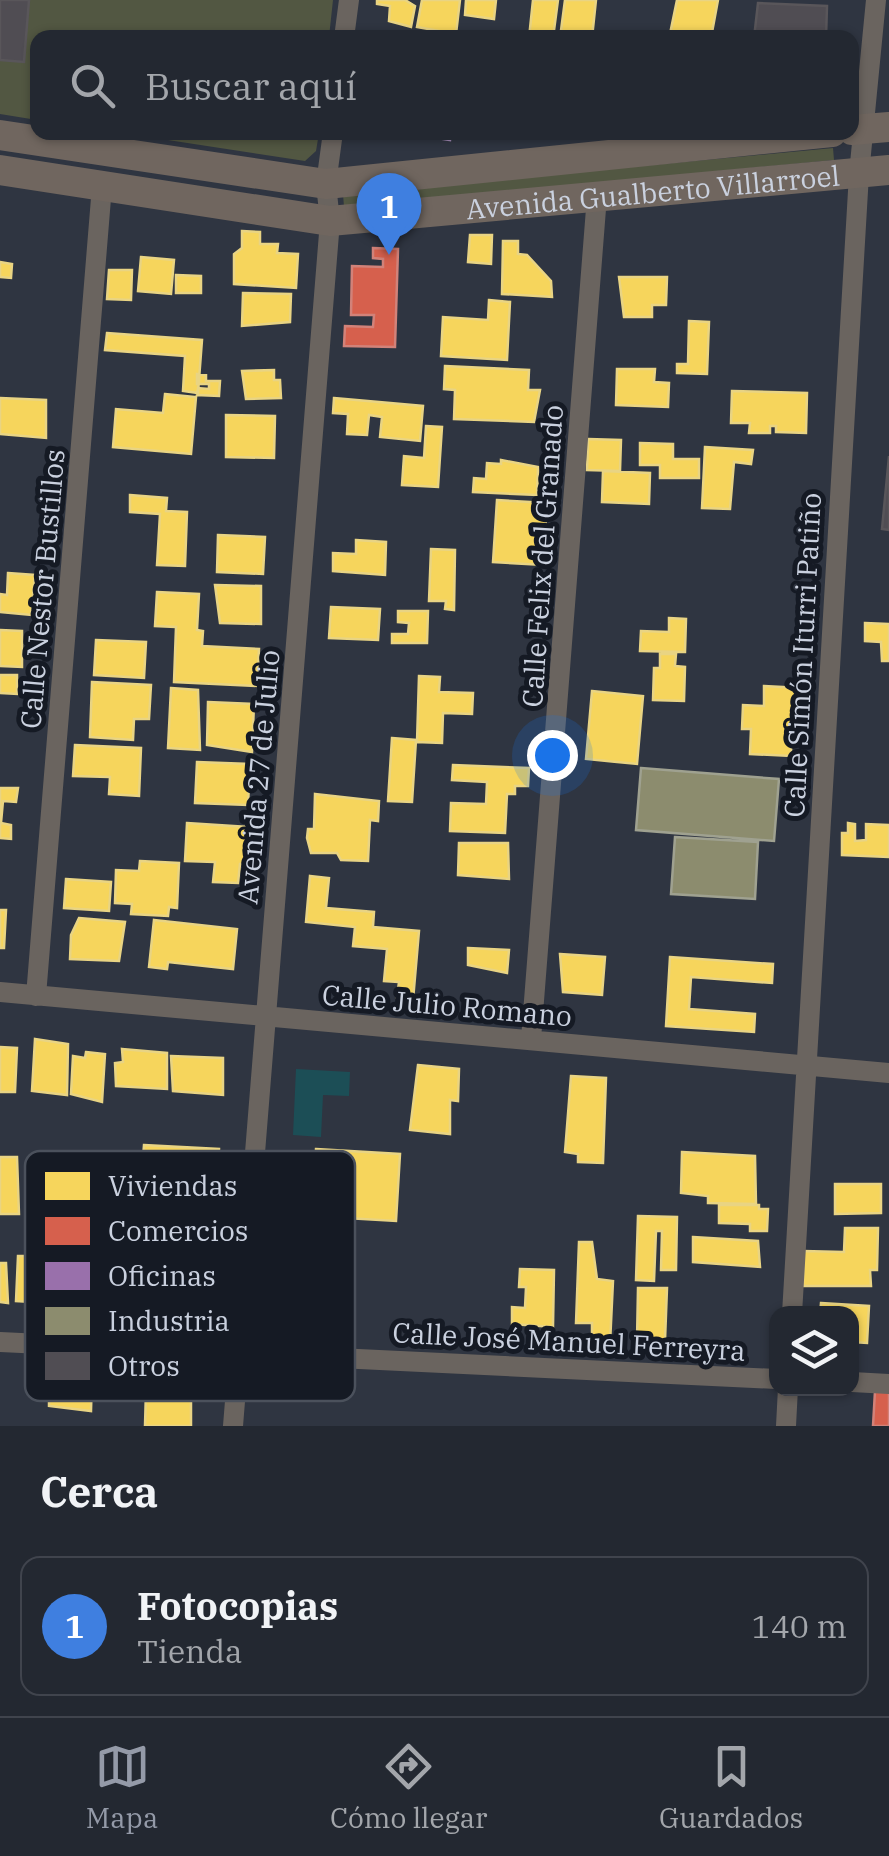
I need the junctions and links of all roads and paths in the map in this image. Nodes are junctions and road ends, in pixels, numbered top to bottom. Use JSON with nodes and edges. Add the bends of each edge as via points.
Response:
{"nodes":[{"id":1,"x":349,"y":0,"type":"edge"},
{"id":2,"x":876,"y":0,"type":"edge"},
{"id":3,"x":345,"y":30,"type":"edge"},
{"id":4,"x":859,"y":130,"type":"edge"},
{"id":5,"x":0,"y":135,"type":"edge"},
{"id":6,"x":30,"y":140,"type":"edge"},
{"id":7,"x":33,"y":140,"type":"edge"},
{"id":8,"x":331,"y":140,"type":"edge"},
{"id":9,"x":760,"y":140,"type":"edge"},
{"id":10,"x":0,"y":170,"type":"edge"},
{"id":11,"x":874,"y":172,"type":"edge"},
{"id":12,"x":326,"y":184,"type":"junction"},
{"id":13,"x":102,"y":186,"type":"junction"},
{"id":14,"x":597,"y":196,"type":"junction"},
{"id":15,"x":330,"y":221,"type":"junction"},
{"id":16,"x":0,"y":992,"type":"edge"},
{"id":17,"x":36,"y":996,"type":"junction"},
{"id":18,"x":266,"y":1017,"type":"junction"},
{"id":19,"x":531,"y":1040,"type":"junction"},
{"id":20,"x":805,"y":1066,"type":"junction"},
{"id":21,"x":889,"y":1073,"type":"edge"},
{"id":22,"x":255,"y":1151,"type":"edge"},
{"id":23,"x":792,"y":1306,"type":"edge"},
{"id":24,"x":0,"y":1342,"type":"edge"},
{"id":25,"x":25,"y":1343,"type":"edge"},
{"id":26,"x":355,"y":1359,"type":"edge"},
{"id":27,"x":769,"y":1379,"type":"edge"},
{"id":28,"x":859,"y":1382,"type":"edge"},
{"id":29,"x":889,"y":1384,"type":"edge"},
{"id":30,"x":788,"y":1396,"type":"edge"},
{"id":31,"x":234,"y":1401,"type":"edge"},
{"id":32,"x":232,"y":1426,"type":"edge"},
{"id":33,"x":786,"y":1426,"type":"edge"}],
"edges":[{"from":1,"to":3,"type":"street"},
{"from":2,"to":4,"type":"street","name":"Calle Simón Iturri Patiño"},
{"from":4,"to":11,"type":"street","name":"Calle Simón Iturri Patiño"},
{"from":5,"to":6,"type":"main road","name":"Avenida Gualberto Villarroel"},
{"from":7,"to":12,"type":"main road","name":"Avenida Gualberto Villarroel"},
{"from":8,"to":12,"type":"street","name":"Avenida 27 de Julio"},
{"from":9,"to":12,"type":"main road","name":"Avenida Gualberto Villarroel"},
{"from":10,"to":13,"type":"main road","name":"Avenida Gualberto Villarroel"},
{"from":11,"to":14,"type":"main road","name":"Avenida Gualberto Villarroel"},
{"from":11,"to":20,"type":"street","name":"Calle Simón Iturri Patiño"},
{"from":12,"to":15,"type":"street","name":"Avenida 27 de Julio"},
{"from":13,"to":15,"type":"main road","name":"Avenida Gualberto Villarroel"},
{"from":13,"to":17,"type":"street","name":"Calle Nestor Bustillos"},
{"from":14,"to":15,"type":"main road","name":"Avenida Gualberto Villarroel"},
{"from":14,"to":19,"type":"street","name":"Calle Felix del Granado"},
{"from":15,"to":18,"type":"street","name":"Avenida 27 de Julio"},
{"from":16,"to":17,"type":"street","name":"Calle Julio Romano"},
{"from":17,"to":18,"type":"street","name":"Calle Julio Romano"},
{"from":18,"to":19,"type":"street","name":"Calle Julio Romano"},
{"from":18,"to":22,"type":"street","name":"Avenida 27 de Julio"},
{"from":19,"to":20,"type":"street","name":"Calle Julio Romano"},
{"from":20,"to":21,"type":"street","name":"Calle Julio Romano"},
{"from":20,"to":23,"type":"street","name":"Calle Simón Iturri Patiño"},
{"from":24,"to":25,"type":"street","name":"Calle José Manuel Ferreyra"},
{"from":26,"to":27,"type":"street","name":"Calle José Manuel Ferreyra"},
{"from":28,"to":29,"type":"street"},
{"from":30,"to":33,"type":"street"},
{"from":31,"to":32,"type":"street","name":"Avenida 27 de Julio"}]}
